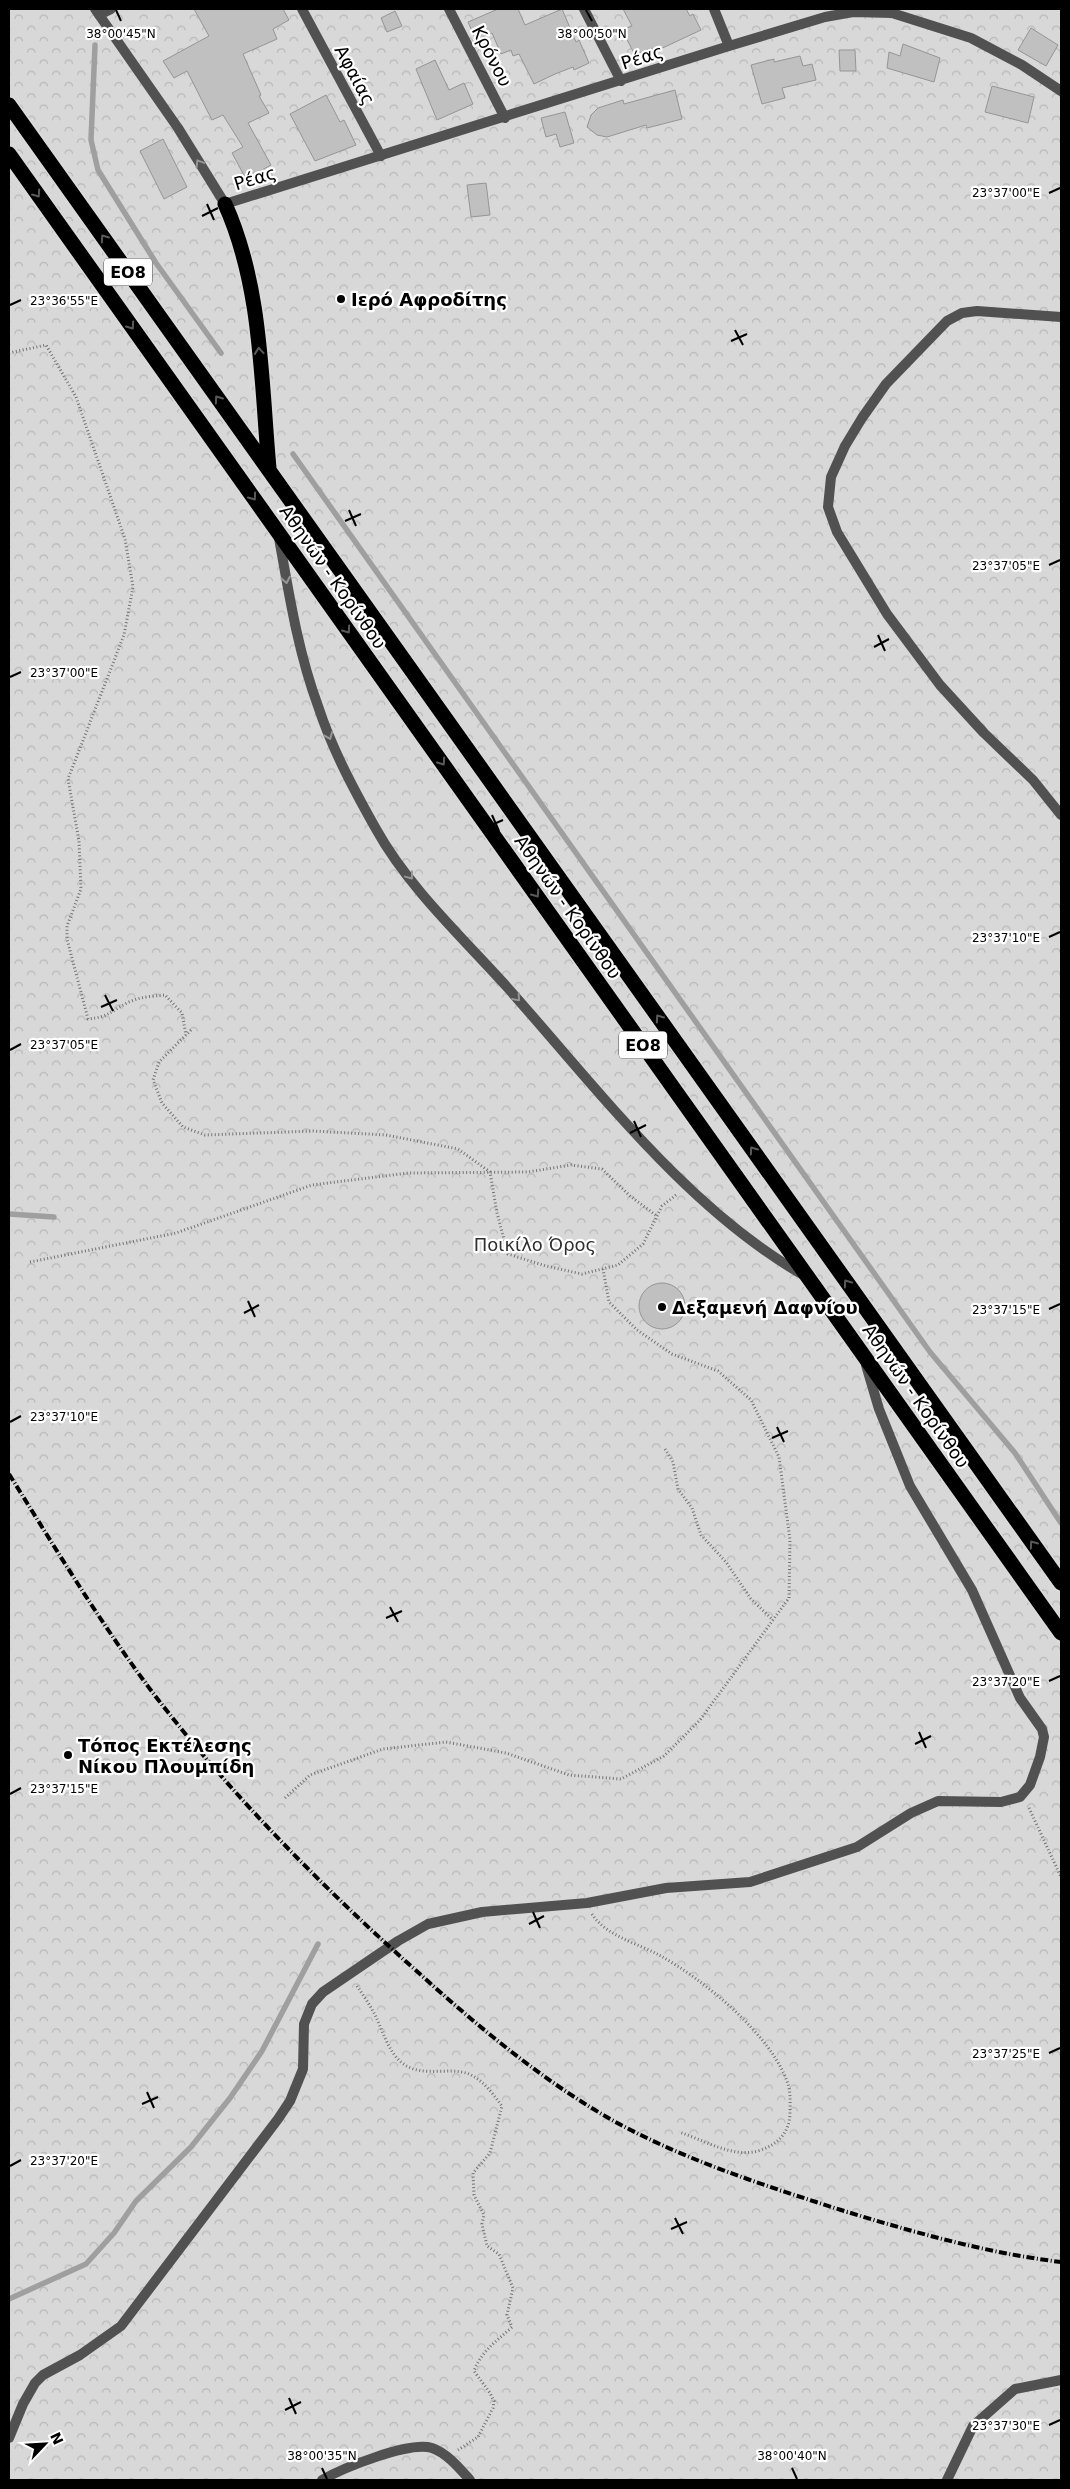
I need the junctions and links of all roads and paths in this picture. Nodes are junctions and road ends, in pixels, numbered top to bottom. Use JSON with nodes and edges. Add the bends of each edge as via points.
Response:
{"nodes":[{"id":1,"x":111,"y":9,"type":"edge"},
{"id":2,"x":302,"y":9,"type":"edge"},
{"id":3,"x":450,"y":9,"type":"edge"},
{"id":4,"x":584,"y":9,"type":"edge"},
{"id":5,"x":714,"y":9,"type":"edge"},
{"id":6,"x":97,"y":12,"type":"edge"},
{"id":7,"x":824,"y":13,"type":"edge"},
{"id":8,"x":729,"y":46,"type":"junction"},
{"id":9,"x":621,"y":81,"type":"junction"},
{"id":10,"x":1061,"y":91,"type":"edge"},
{"id":11,"x":9,"y":105,"type":"edge"},
{"id":12,"x":505,"y":118,"type":"junction"},
{"id":13,"x":9,"y":154,"type":"edge"},
{"id":14,"x":381,"y":156,"type":"junction"},
{"id":15,"x":225,"y":204,"type":"junction"},
{"id":16,"x":1061,"y":317,"type":"edge"},
{"id":17,"x":9,"y":353,"type":"edge"},
{"id":18,"x":269,"y":470,"type":"junction"},
{"id":19,"x":278,"y":532,"type":"junction"},
{"id":20,"x":1061,"y":815,"type":"edge"},
{"id":21,"x":191,"y":1030,"type":"dead end"},
{"id":22,"x":186,"y":1035,"type":"junction"},
{"id":23,"x":490,"y":1172,"type":"junction"},
{"id":24,"x":686,"y":1186,"type":"junction"},
{"id":25,"x":657,"y":1216,"type":"junction"},
{"id":26,"x":30,"y":1262,"type":"dead end"},
{"id":27,"x":603,"y":1269,"type":"junction"},
{"id":28,"x":809,"y":1278,"type":"junction"},
{"id":29,"x":862,"y":1353,"type":"junction"},
{"id":30,"x":665,"y":1449,"type":"dead end"},
{"id":31,"x":1061,"y":1583,"type":"edge"},
{"id":32,"x":773,"y":1620,"type":"junction"},
{"id":33,"x":1061,"y":1633,"type":"edge"},
{"id":34,"x":1020,"y":1797,"type":"junction"},
{"id":35,"x":285,"y":1798,"type":"dead end"},
{"id":36,"x":1061,"y":1877,"type":"edge"},
{"id":37,"x":587,"y":1902,"type":"junction"},
{"id":38,"x":349,"y":1974,"type":"junction"},
{"id":39,"x":679,"y":2132,"type":"dead end"},
{"id":40,"x":1061,"y":2380,"type":"edge"},
{"id":41,"x":9,"y":2438,"type":"edge"},
{"id":42,"x":450,"y":2461,"type":"junction"},
{"id":43,"x":322,"y":2480,"type":"edge"},
{"id":44,"x":470,"y":2480,"type":"edge"},
{"id":45,"x":947,"y":2480,"type":"edge"}],
"edges":[{"from":1,"to":6,"type":"street"},
{"from":2,"to":14,"type":"street","name":"Αφαίας"},
{"from":3,"to":12,"type":"street","name":"Κρόνου"},
{"from":4,"to":9,"type":"street"},
{"from":5,"to":8,"type":"street"},
{"from":15,"to":6,"type":"street","one_way":true,"via":[[178,128]]},
{"from":7,"to":8,"type":"street","name":"Ρέας"},
{"from":7,"to":10,"type":"street","name":"Ρέας","via":[[884,13],[938,26],[987,45]]},
{"from":8,"to":9,"type":"street","name":"Ρέας"},
{"from":9,"to":12,"type":"street","name":"Ρέας"},
{"from":18,"to":11,"type":"highway","name":"Αθηνών - Κορίνθου","number":"ΕΟ8","one_way":true},
{"from":12,"to":14,"type":"street","name":"Ρέας"},
{"from":13,"to":19,"type":"highway","name":"Αθηνών - Κορίνθου","number":"ΕΟ8","one_way":true},
{"from":14,"to":15,"type":"street","name":"Ρέας"},
{"from":18,"to":15,"type":"highway","one_way":true,"via":[[256,324],[242,252]]},
{"from":16,"to":20,"type":"street","via":[[977,311],[962,313],[947,321],[886,384],[862,418],[830,476],[828,507],[837,532],[887,614],[935,678],[984,733],[1033,780]]},
{"from":17,"to":22,"type":"path","via":[[46,345],[76,397],[125,539],[133,587],[124,635],[68,779],[81,862],[81,889],[67,926],[72,960],[88,1019],[106,1017],[128,1003],[150,996],[165,995],[182,1013]]},
{"from":31,"to":18,"type":"highway","name":"Αθηνών - Κορίνθου","number":"ΕΟ8","one_way":true},
{"from":19,"to":24,"type":"street","one_way":true,"via":[[292,612],[318,707],[334,749],[377,831],[423,894]]},
{"from":19,"to":28,"type":"highway","name":"Αθηνών - Κορίνθου","number":"ΕΟ8","one_way":true},
{"from":21,"to":22,"type":"path"},
{"from":22,"to":23,"type":"path","via":[[159,1062],[153,1080],[162,1103],[183,1127],[205,1135],[313,1131],[386,1135],[458,1149]]},
{"from":23,"to":25,"type":"path","via":[[528,1172],[571,1165],[602,1169]]},
{"from":23,"to":26,"type":"path","via":[[408,1173],[312,1185],[176,1233]]},
{"from":23,"to":27,"type":"path","via":[[508,1254],[582,1274]]},
{"from":24,"to":25,"type":"path","via":[[662,1206]]},
{"from":24,"to":28,"type":"street","via":[[756,1244]]},
{"from":25,"to":27,"type":"path","via":[[644,1244],[618,1265]]},
{"from":27,"to":32,"type":"path","via":[[608,1302],[637,1330],[672,1354],[718,1371],[751,1400],[779,1457],[790,1540],[790,1598]]},
{"from":28,"to":29,"type":"highway","name":"Αθηνών - Κορίνθου","number":"ΕΟ8"},
{"from":29,"to":33,"type":"highway","name":"Αθηνών - Κορίνθου","number":"ΕΟ8"},
{"from":29,"to":34,"type":"street","via":[[879,1408],[910,1486],[972,1590],[1020,1698],[1042,1730],[1044,1737],[1040,1757],[1030,1785]]},
{"from":30,"to":32,"type":"path","via":[[673,1462],[678,1489],[692,1508],[701,1535],[726,1562],[751,1599]]},
{"from":32,"to":35,"type":"path","via":[[700,1720],[664,1756],[621,1779],[570,1775],[506,1753],[446,1742],[382,1749],[310,1775]]},
{"from":34,"to":36,"type":"path","via":[[1036,1822]]},
{"from":34,"to":37,"type":"street","via":[[1001,1802],[938,1801],[911,1813],[857,1847],[750,1882],[666,1888]]},
{"from":37,"to":38,"type":"street","via":[[482,1912],[440,1920],[398,1941]]},
{"from":37,"to":39,"type":"path","via":[[597,1922],[608,1932],[673,1963],[730,2009],[767,2045],[788,2084],[791,2101],[789,2123],[781,2140],[771,2146],[758,2151],[732,2152]]},
{"from":38,"to":41,"type":"street","via":[[312,2004],[304,2024],[304,2069],[278,2119],[121,2326],[34,2383]]},
{"from":38,"to":42,"type":"path","via":[[371,2008],[392,2052],[401,2062],[423,2071],[460,2071],[470,2075],[480,2081],[502,2106],[490,2153],[473,2173],[472,2182],[474,2196],[484,2215],[482,2224],[487,2246],[499,2254],[514,2288],[507,2315],[512,2327],[482,2353],[474,2371],[490,2393],[493,2408],[478,2437],[457,2450]]},
{"from":40,"to":45,"type":"street","via":[[1015,2389],[973,2426]]},
{"from":42,"to":43,"type":"street","via":[[431,2448],[394,2450]]},
{"from":42,"to":44,"type":"street"}]}
